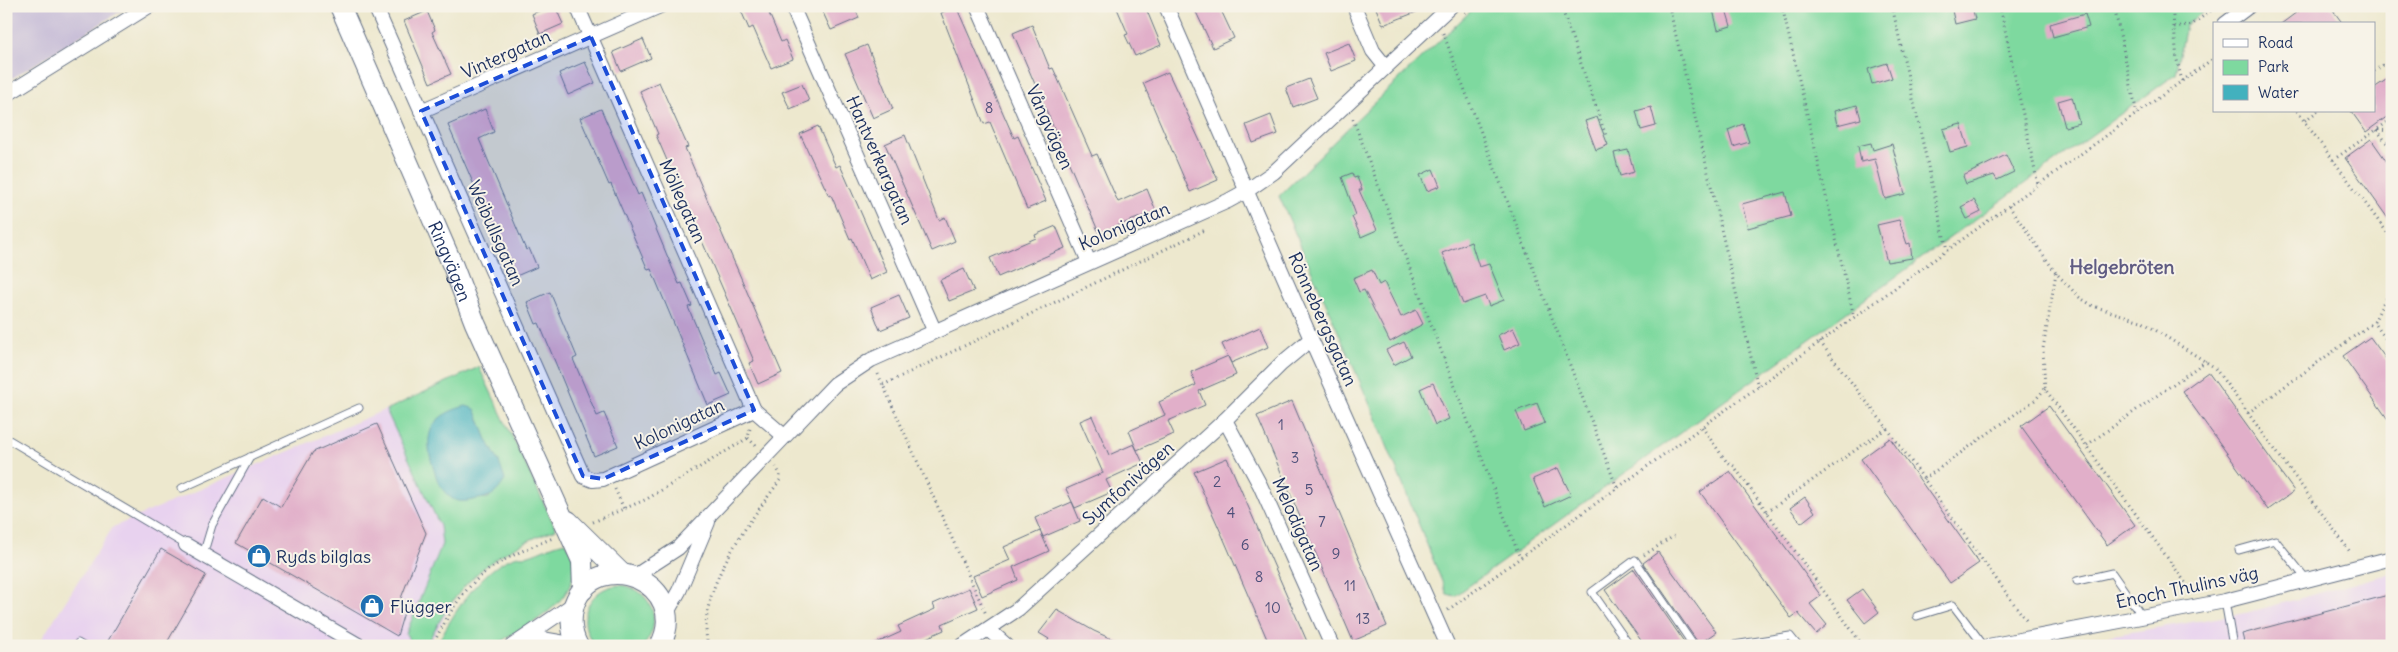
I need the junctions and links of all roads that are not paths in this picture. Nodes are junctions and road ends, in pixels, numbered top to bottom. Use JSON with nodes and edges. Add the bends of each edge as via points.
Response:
{"nodes":[{"id":1,"x":149,"y":6,"type":"edge"},
{"id":2,"x":340,"y":6,"type":"edge"},
{"id":3,"x":375,"y":6,"type":"edge"},
{"id":4,"x":578,"y":6,"type":"edge"},
{"id":5,"x":660,"y":6,"type":"edge"},
{"id":6,"x":792,"y":6,"type":"edge"},
{"id":7,"x":977,"y":6,"type":"edge"},
{"id":8,"x":1166,"y":6,"type":"edge"},
{"id":9,"x":1354,"y":6,"type":"edge"},
{"id":10,"x":1451,"y":6,"type":"edge"},
{"id":11,"x":2249,"y":6,"type":"edge"},
{"id":12,"x":2228,"y":22,"type":"edge"},
{"id":13,"x":592,"y":37,"type":"junction"},
{"id":14,"x":1385,"y":66,"type":"junction"},
{"id":15,"x":6,"y":95,"type":"edge"},
{"id":16,"x":422,"y":112,"type":"junction"},
{"id":17,"x":1248,"y":190,"type":"junction"},
{"id":18,"x":1089,"y":262,"type":"junction"},
{"id":19,"x":934,"y":330,"type":"junction"},
{"id":20,"x":1311,"y":340,"type":"junction"},
{"id":21,"x":359,"y":408,"type":"dead end"},
{"id":22,"x":754,"y":410,"type":"junction"},
{"id":23,"x":1225,"y":420,"type":"junction"},
{"id":24,"x":784,"y":436,"type":"junction"},
{"id":25,"x":6,"y":438,"type":"edge"},
{"id":26,"x":250,"y":457,"type":"junction"},
{"id":27,"x":603,"y":480,"type":"joint"},
{"id":28,"x":182,"y":488,"type":"dead end"},
{"id":29,"x":562,"y":515,"type":"junction"},
{"id":30,"x":711,"y":516,"type":"junction"},
{"id":31,"x":186,"y":545,"type":"joint"},
{"id":32,"x":2239,"y":550,"type":"dead end"},
{"id":33,"x":204,"y":555,"type":"junction"},
{"id":34,"x":2392,"y":558,"type":"edge"},
{"id":35,"x":629,"y":575,"type":"junction"},
{"id":36,"x":2307,"y":580,"type":"junction"},
{"id":37,"x":2077,"y":581,"type":"dead end"},
{"id":38,"x":579,"y":597,"type":"junction"},
{"id":39,"x":2225,"y":601,"type":"junction"},
{"id":40,"x":666,"y":614,"type":"junction"},
{"id":41,"x":1917,"y":616,"type":"dead end"},
{"id":42,"x":2142,"y":616,"type":"junction"},
{"id":43,"x":989,"y":630,"type":"junction"},
{"id":44,"x":517,"y":643,"type":"edge"},
{"id":45,"x":664,"y":643,"type":"edge"},
{"id":46,"x":578,"y":645,"type":"edge"},
{"id":47,"x":1992,"y":645,"type":"edge"},
{"id":48,"x":360,"y":646,"type":"edge"},
{"id":49,"x":962,"y":646,"type":"edge"},
{"id":50,"x":1007,"y":646,"type":"edge"},
{"id":51,"x":1332,"y":646,"type":"edge"},
{"id":52,"x":1448,"y":646,"type":"edge"},
{"id":53,"x":1630,"y":646,"type":"edge"},
{"id":54,"x":1694,"y":646,"type":"edge"},
{"id":55,"x":1728,"y":646,"type":"edge"},
{"id":56,"x":1798,"y":646,"type":"edge"},
{"id":57,"x":2233,"y":646,"type":"edge"}],
"edges":[{"from":1,"to":15,"type":"street"},
{"from":2,"to":29,"type":"main road","name":"Ringvägen","via":[[475,323]]},
{"from":3,"to":16,"type":"street","name":"Weibullsgatan"},
{"from":4,"to":13,"type":"street","name":"Möllegatan"},
{"from":5,"to":13,"type":"street","name":"Vintergatan"},
{"from":6,"to":19,"type":"street","name":"Hantverkargatan"},
{"from":7,"to":18,"type":"street","name":"Vångvägen"},
{"from":8,"to":17,"type":"street","name":"Rönnebergsgatan"},
{"from":9,"to":14,"type":"street","via":[[1373,51]]},
{"from":10,"to":14,"type":"street","name":"Kolonigatan"},
{"from":11,"to":12,"type":"street"},
{"from":13,"to":16,"type":"street","name":"Vintergatan"},
{"from":13,"to":22,"type":"street","name":"Möllegatan"},
{"from":14,"to":17,"type":"street","name":"Kolonigatan","via":[[1274,172]]},
{"from":16,"to":27,"type":"street","name":"Weibullsgatan","via":[[583,476]]},
{"from":17,"to":18,"type":"street","name":"Kolonigatan"},
{"from":17,"to":20,"type":"street","name":"Rönnebergsgatan"},
{"from":18,"to":19,"type":"street","name":"Kolonigatan"},
{"from":19,"to":24,"type":"street","name":"Kolonigatan","via":[[871,360],[835,384]]},
{"from":20,"to":23,"type":"street","name":"Symfonivägen","via":[[1281,364]]},
{"from":20,"to":52,"type":"street","name":"Rönnebergsgatan"},
{"from":21,"to":26,"type":"lane"},
{"from":22,"to":24,"type":"street"},
{"from":22,"to":27,"type":"street","name":"Kolonigatan"},
{"from":23,"to":43,"type":"street","name":"Symfonivägen","via":[[1018,609]]},
{"from":23,"to":51,"type":"street","name":"Melodigatan","via":[[1260,485]]},
{"from":24,"to":30,"type":"street","name":"Kolonigatan"},
{"from":25,"to":31,"type":"lane"},
{"from":26,"to":28,"type":"lane"},
{"from":26,"to":33,"type":"lane","via":[[212,525]]},
{"from":29,"to":35,"type":"main road","name":"Ringvägen"},
{"from":29,"to":38,"type":"main road","name":"Ringvägen","via":[[582,561]]},
{"from":30,"to":35,"type":"street","name":"Kolonigatan","via":[[678,548]]},
{"from":30,"to":40,"type":"street","name":"Kolonigatan"},
{"from":31,"to":33,"type":"street"},
{"from":32,"to":36,"type":"lane","via":[[2275,540]]},
{"from":33,"to":48,"type":"street"},
{"from":34,"to":36,"type":"street","name":"Enoch Thulins väg"},
{"from":35,"to":38,"type":"main road","via":[[600,577]]},
{"from":35,"to":40,"type":"main road","name":"Ringvägen","via":[[647,582],[656,591]]},
{"from":36,"to":39,"type":"street","name":"Enoch Thulins väg"},
{"from":37,"to":42,"type":"lane","via":[[2112,573]]},
{"from":38,"to":44,"type":"street"},
{"from":38,"to":46,"type":"main road","name":"Ringvägen","via":[[571,620]]},
{"from":39,"to":42,"type":"street","name":"Enoch Thulins väg"},
{"from":39,"to":57,"type":"lane"},
{"from":40,"to":45,"type":"main road","name":"Ringvägen"},
{"from":41,"to":47,"type":"lane","via":[[1953,605]]},
{"from":42,"to":47,"type":"street","name":"Enoch Thulins väg"},
{"from":43,"to":49,"type":"street","name":"Symfonivägen"},
{"from":43,"to":50,"type":"street"},
{"from":44,"to":46,"type":"street","via":[[542,639]]},
{"from":53,"to":54,"type":"lane","via":[[1592,592],[1635,560]]},
{"from":55,"to":56,"type":"lane","via":[[1790,636]]}]}
